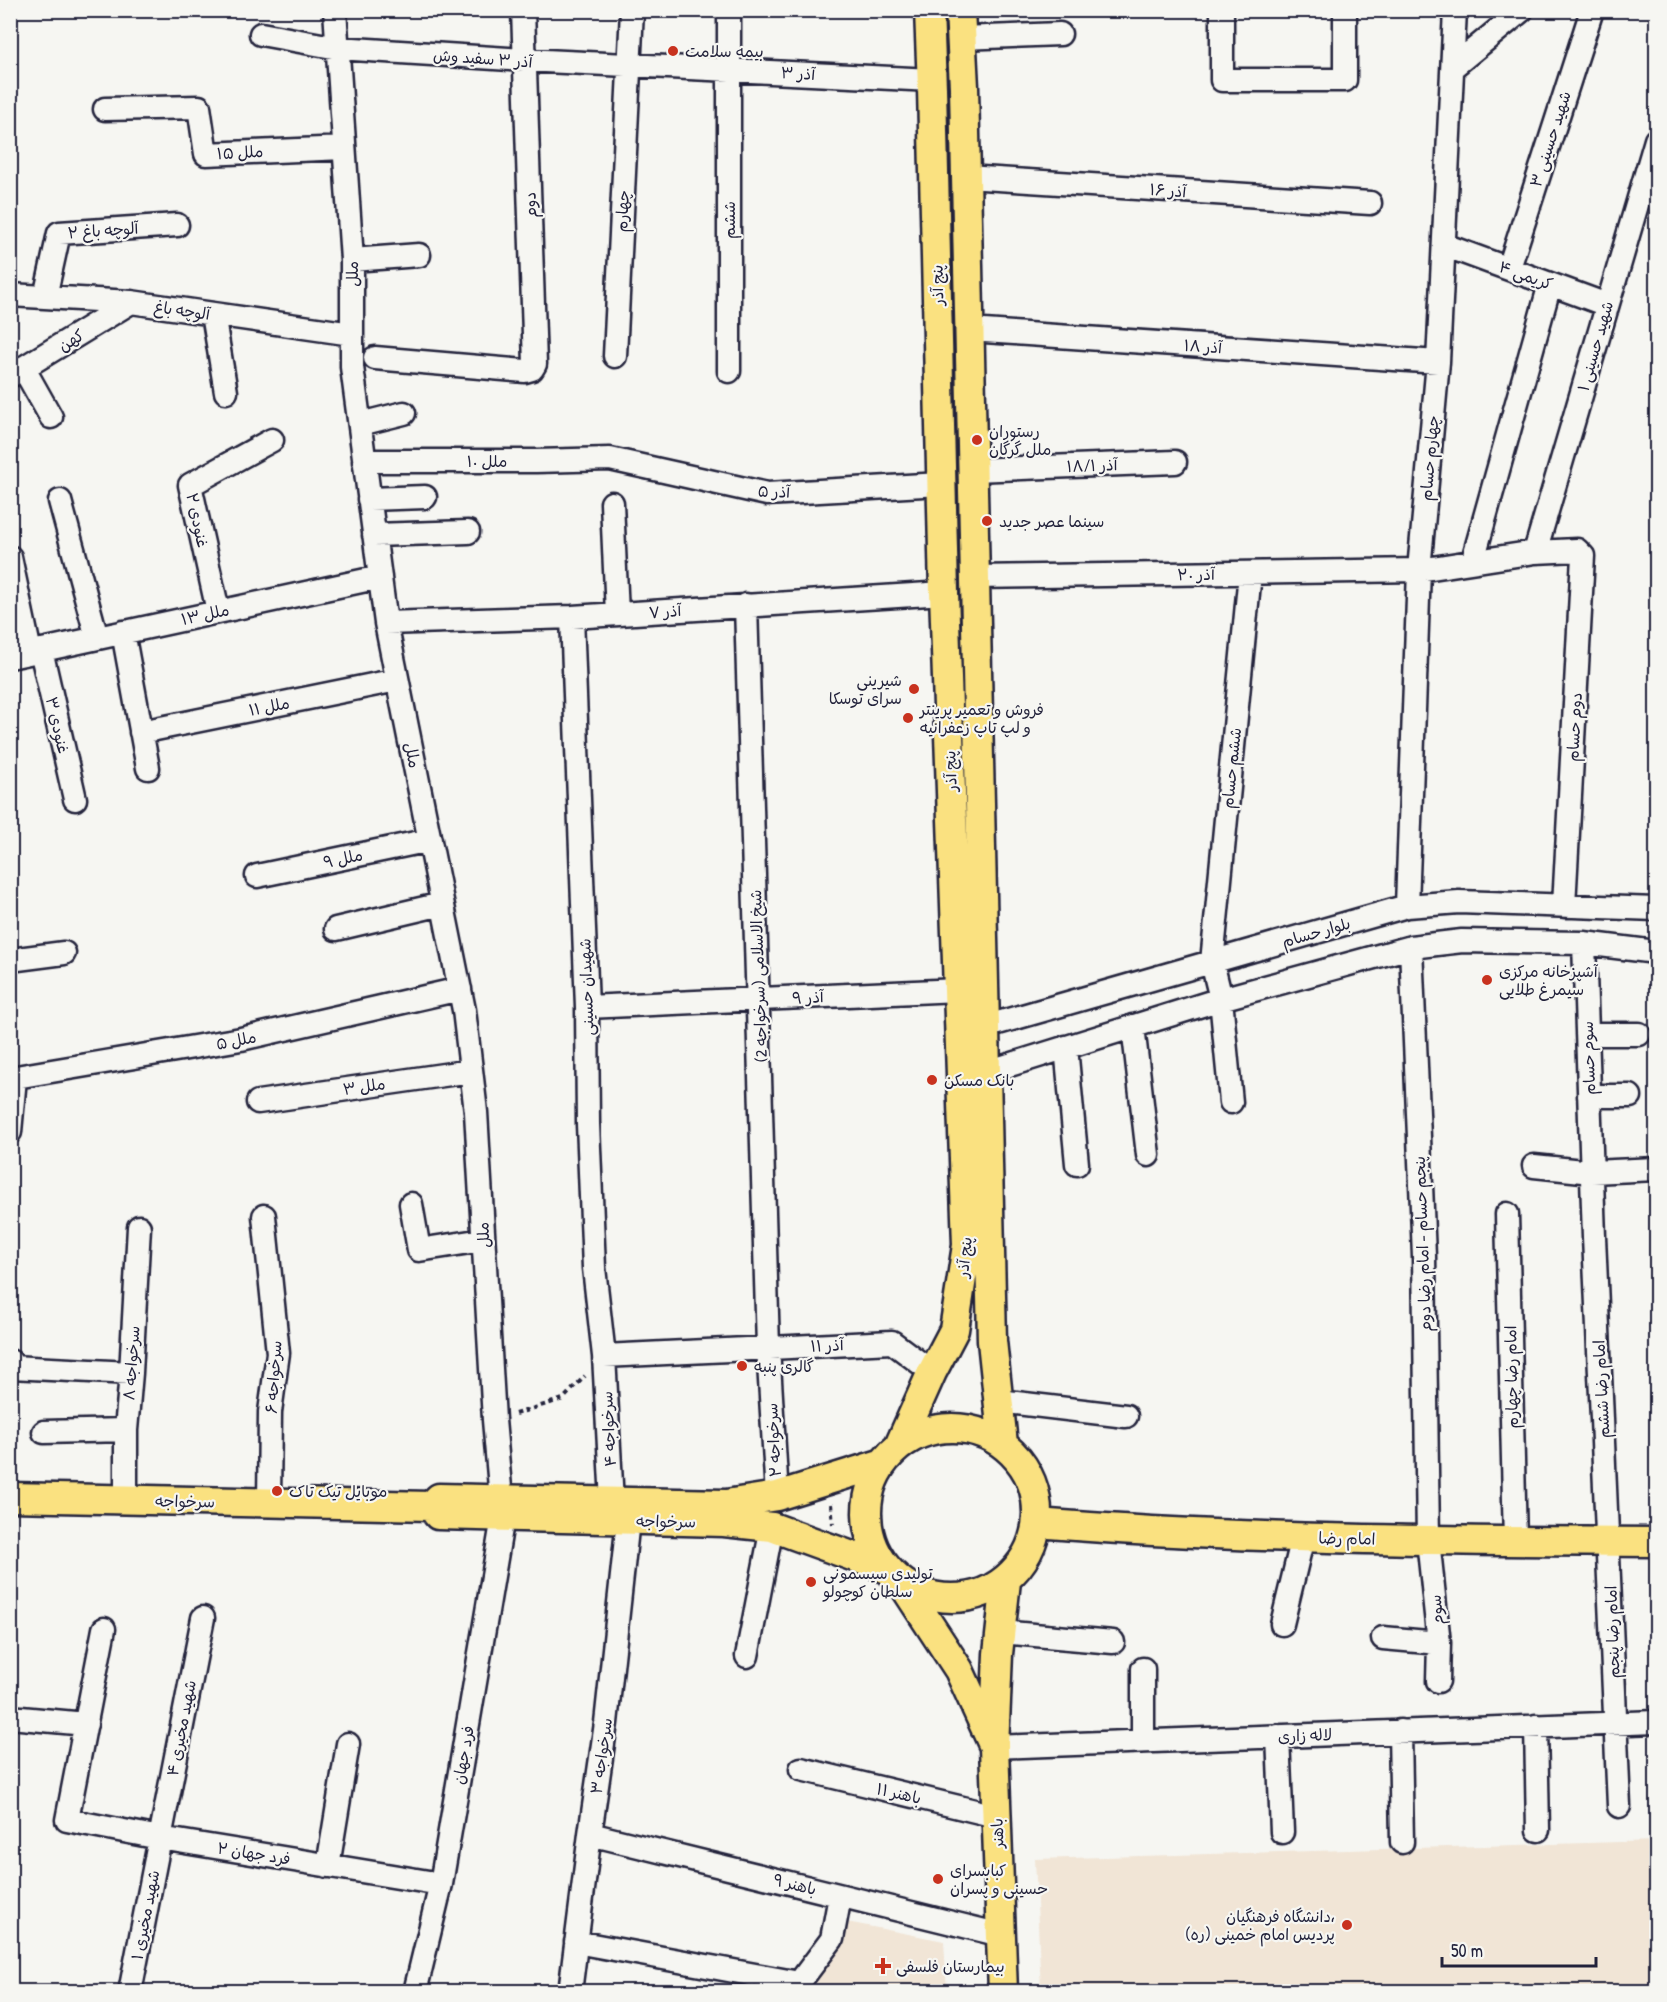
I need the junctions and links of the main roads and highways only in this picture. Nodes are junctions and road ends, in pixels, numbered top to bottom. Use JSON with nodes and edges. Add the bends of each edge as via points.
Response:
{"nodes":[{"id":1,"x":929,"y":10,"type":"edge"},
{"id":2,"x":961,"y":24,"type":"edge"},
{"id":3,"x":1003,"y":1444,"type":"junction"},
{"id":4,"x":891,"y":1454,"type":"junction"},
{"id":5,"x":10,"y":1497,"type":"edge"},
{"id":6,"x":620,"y":1511,"type":"junction"},
{"id":7,"x":1037,"y":1523,"type":"junction"},
{"id":8,"x":1656,"y":1542,"type":"edge"},
{"id":9,"x":893,"y":1575,"type":"junction"},
{"id":10,"x":1006,"y":1581,"type":"junction"},
{"id":11,"x":994,"y":1747,"type":"junction"},
{"id":12,"x":1003,"y":1992,"type":"edge"}],
"edges":[{"from":1,"to":4,"type":"main road","name":"پنج آذر","via":[[967,1245],[954,1330]]},
{"from":2,"to":3,"type":"main road","name":"پنج آذر","via":[[992,1341]]},
{"from":3,"to":4,"type":"main road","via":[[984,1433],[939,1428],[918,1435]]},
{"from":3,"to":7,"type":"main road","via":[[1031,1479],[1037,1500]]},
{"from":4,"to":6,"type":"main road","name":"سرخواجه","via":[[777,1496],[726,1504]]},
{"from":4,"to":9,"type":"main road","via":[[872,1482],[867,1515],[874,1548]]},
{"from":5,"to":6,"type":"main road","name":"سرخواجه"},
{"from":6,"to":9,"type":"main road","name":"سرخواجه","via":[[772,1527]]},
{"from":7,"to":8,"type":"main road","name":"امام رضا","via":[[1129,1531],[1303,1537]]},
{"from":7,"to":10,"type":"main road","via":[[1027,1555]]},
{"from":9,"to":10,"type":"main road","via":[[921,1594],[943,1599],[987,1592]]},
{"from":9,"to":11,"type":"main road","name":"باهنر","via":[[959,1670]]},
{"from":10,"to":11,"type":"main road","name":"باهنر"},
{"from":11,"to":12,"type":"main road","name":"باهنر"}]}
